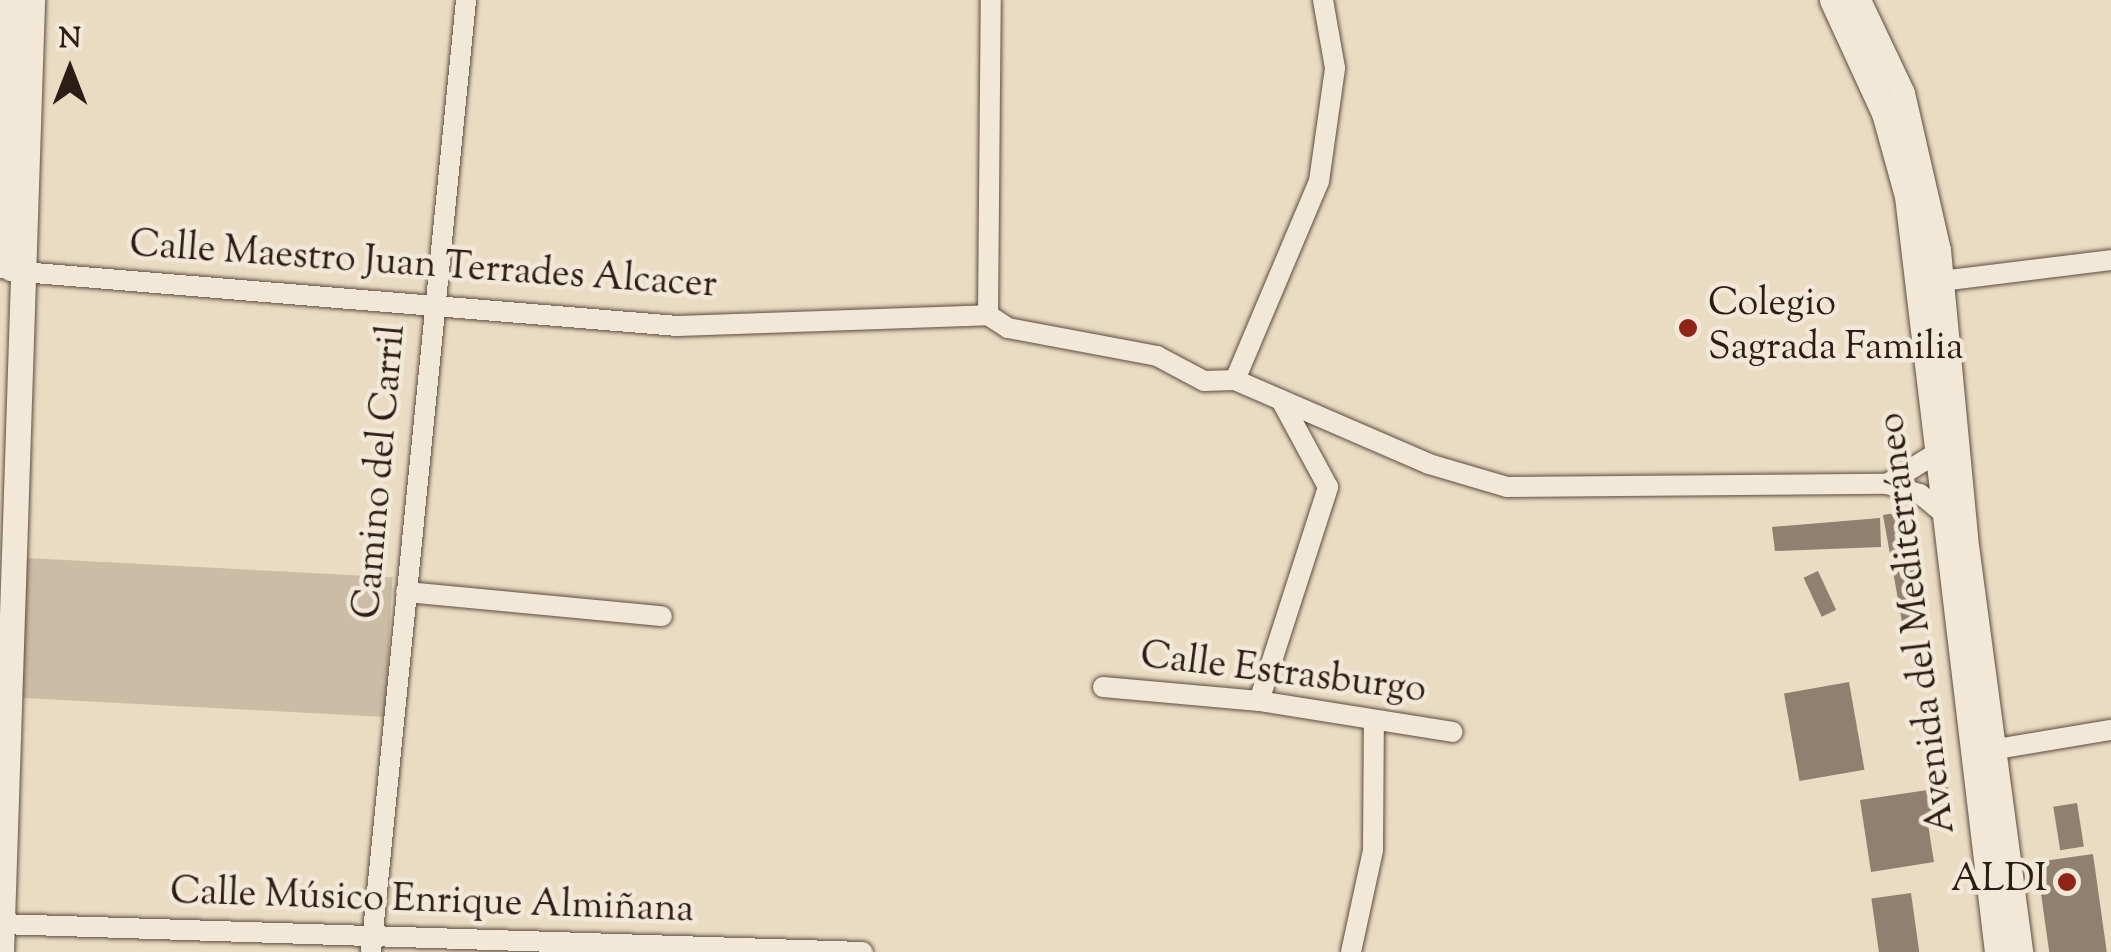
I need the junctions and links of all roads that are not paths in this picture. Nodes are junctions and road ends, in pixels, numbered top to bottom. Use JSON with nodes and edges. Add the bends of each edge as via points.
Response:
{"nodes":[{"id":1,"x":8,"y":0,"type":"edge"},
{"id":2,"x":32,"y":0,"type":"edge"},
{"id":3,"x":466,"y":0,"type":"edge"},
{"id":4,"x":991,"y":0,"type":"edge"},
{"id":5,"x":1323,"y":0,"type":"edge"},
{"id":6,"x":1832,"y":0,"type":"edge"},
{"id":7,"x":1858,"y":0,"type":"edge"},
{"id":8,"x":2111,"y":260,"type":"edge"},
{"id":9,"x":8,"y":269,"type":"edge"},
{"id":10,"x":1941,"y":281,"type":"junction"},
{"id":11,"x":433,"y":306,"type":"junction"},
{"id":12,"x":988,"y":315,"type":"junction"},
{"id":13,"x":1235,"y":380,"type":"junction"},
{"id":14,"x":1281,"y":400,"type":"junction"},
{"id":15,"x":1935,"y":454,"type":"junction"},
{"id":16,"x":1887,"y":484,"type":"junction"},
{"id":17,"x":1940,"y":510,"type":"junction"},
{"id":18,"x":406,"y":592,"type":"junction"},
{"id":19,"x":662,"y":616,"type":"dead end"},
{"id":20,"x":1104,"y":688,"type":"dead end"},
{"id":21,"x":1258,"y":701,"type":"junction"},
{"id":22,"x":1374,"y":722,"type":"junction"},
{"id":23,"x":2111,"y":730,"type":"edge"},
{"id":24,"x":1453,"y":732,"type":"dead end"},
{"id":25,"x":1991,"y":750,"type":"junction"},
{"id":26,"x":1,"y":924,"type":"edge"},
{"id":27,"x":372,"y":945,"type":"edge"},
{"id":28,"x":1,"y":952,"type":"edge"},
{"id":29,"x":863,"y":952,"type":"edge"},
{"id":30,"x":1351,"y":952,"type":"edge"},
{"id":31,"x":1997,"y":952,"type":"edge"},
{"id":32,"x":2020,"y":952,"type":"edge"}],
"edges":[{"from":1,"to":9,"type":"street"},
{"from":2,"to":9,"type":"street"},
{"from":3,"to":11,"type":"street","name":"Camino del Carril"},
{"from":4,"to":12,"type":"street"},
{"from":5,"to":13,"type":"street","via":[[1335,68],[1319,182]]},
{"from":6,"to":15,"type":"street","name":"Avenida del Mediterráneo","via":[[1884,114],[1907,196]]},
{"from":7,"to":10,"type":"street","name":"Avenida del Mediterráneo","via":[[1902,93]]},
{"from":8,"to":10,"type":"street"},
{"from":9,"to":11,"type":"street","name":"Calle Maestro Juan Terrades Alcacer"},
{"from":9,"to":26,"type":"street"},
{"from":10,"to":25,"type":"street","name":"Avenida del Mediterráneo"},
{"from":11,"to":12,"type":"street","name":"Calle Maestro Juan Terrades Alcacer","via":[[678,326]]},
{"from":11,"to":18,"type":"street","name":"Camino del Carril"},
{"from":12,"to":13,"type":"street","name":"Calle Maestro Juan Terrades Alcacer","via":[[1008,328],[1158,356],[1204,382]]},
{"from":13,"to":14,"type":"street","name":"Calle Maestro Juan Terrades Alcacer"},
{"from":14,"to":16,"type":"street","name":"Calle Maestro Juan Terrades Alcacer","via":[[1429,464],[1507,488]]},
{"from":14,"to":21,"type":"street","via":[[1328,487]]},
{"from":15,"to":16,"type":"street"},
{"from":15,"to":17,"type":"street","name":"Avenida del Mediterráneo"},
{"from":16,"to":17,"type":"street","name":"Calle Maestro Juan Terrades Alcacer","via":[[1920,494]]},
{"from":17,"to":31,"type":"street","name":"Avenida del Mediterráneo"},
{"from":18,"to":19,"type":"street"},
{"from":18,"to":27,"type":"street","name":"Camino del Carril"},
{"from":20,"to":21,"type":"street","name":"Calle Estrasburgo"},
{"from":21,"to":22,"type":"street","name":"Calle Estrasburgo"},
{"from":22,"to":24,"type":"street","name":"Calle Estrasburgo"},
{"from":22,"to":30,"type":"street","via":[[1373,850]]},
{"from":23,"to":25,"type":"street"},
{"from":25,"to":32,"type":"street","name":"Avenida del Mediterráneo"},
{"from":26,"to":27,"type":"street","name":"Calle Músico Enrique Almiñana"},
{"from":26,"to":28,"type":"street"},
{"from":27,"to":29,"type":"street","name":"Calle Músico Enrique Almiñana"}]}
